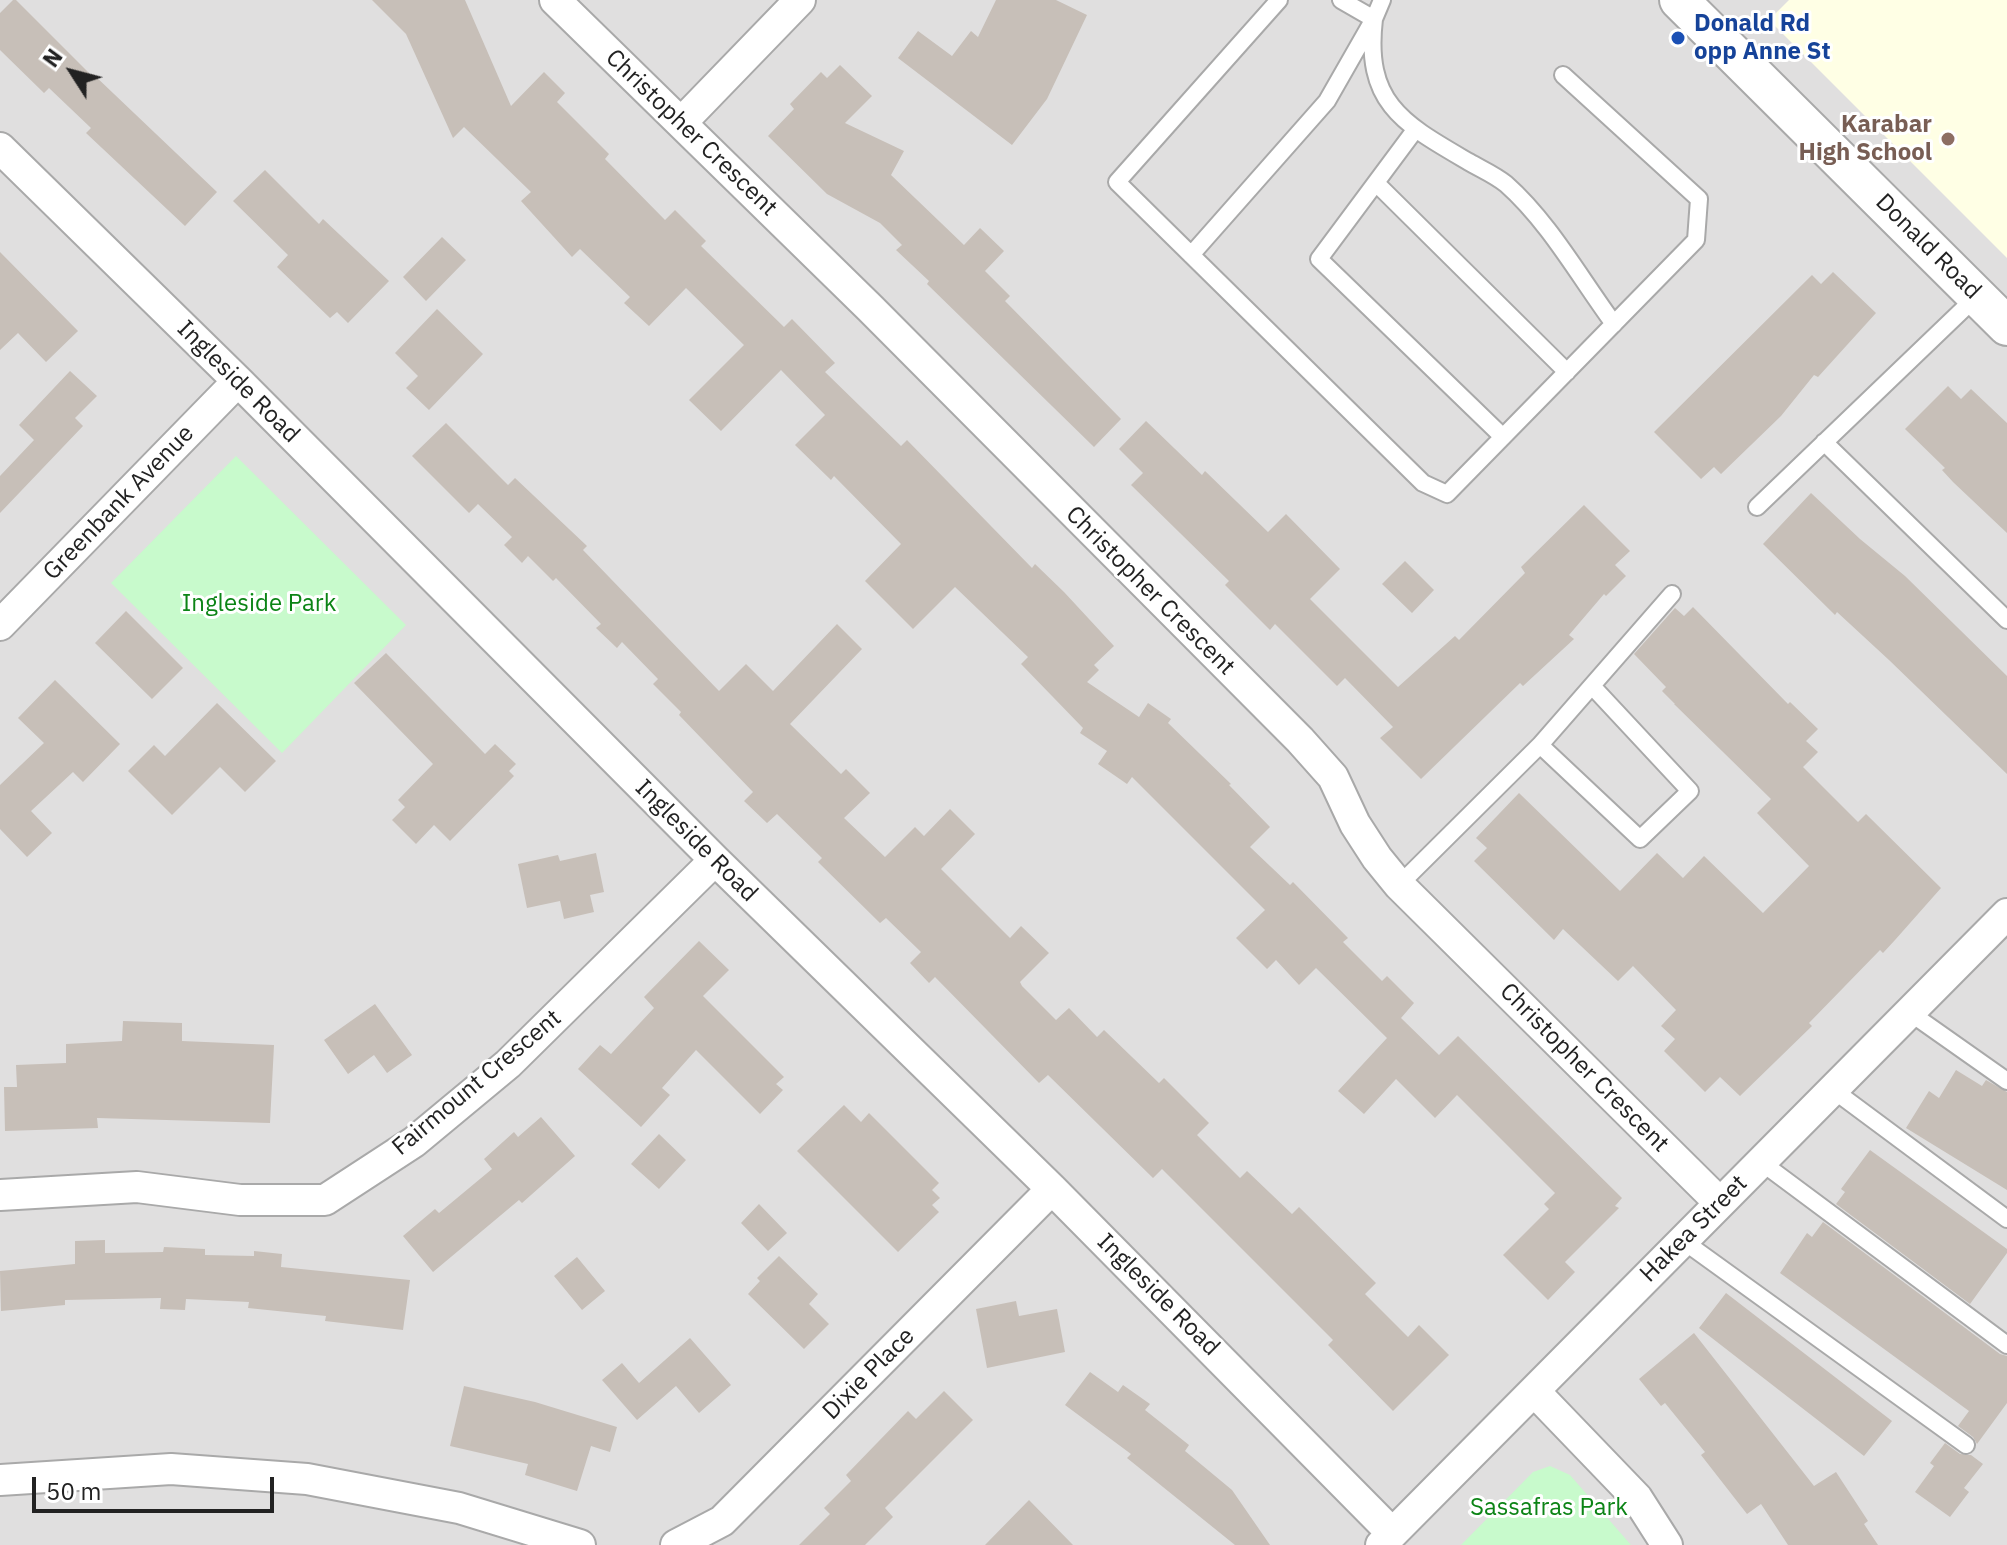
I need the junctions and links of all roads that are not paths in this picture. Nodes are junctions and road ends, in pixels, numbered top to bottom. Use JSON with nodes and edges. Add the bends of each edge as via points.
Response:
{"nodes":[{"id":1,"x":555,"y":0,"type":"edge"},
{"id":2,"x":800,"y":0,"type":"edge"},
{"id":3,"x":1279,"y":0,"type":"edge"},
{"id":4,"x":1341,"y":0,"type":"edge"},
{"id":5,"x":1382,"y":0,"type":"edge"},
{"id":6,"x":1679,"y":0,"type":"edge"},
{"id":7,"x":1374,"y":19,"type":"junction"},
{"id":8,"x":1563,"y":75,"type":"dead end"},
{"id":9,"x":681,"y":123,"type":"junction"},
{"id":10,"x":1415,"y":130,"type":"junction"},
{"id":11,"x":0,"y":148,"type":"edge"},
{"id":12,"x":1376,"y":183,"type":"junction"},
{"id":13,"x":1191,"y":255,"type":"junction"},
{"id":14,"x":1977,"y":296,"type":"junction"},
{"id":15,"x":1614,"y":324,"type":"junction"},
{"id":16,"x":2007,"y":326,"type":"edge"},
{"id":17,"x":1567,"y":372,"type":"junction"},
{"id":18,"x":238,"y":381,"type":"junction"},
{"id":19,"x":1503,"y":437,"type":"junction"},
{"id":20,"x":1824,"y":442,"type":"junction"},
{"id":21,"x":1757,"y":507,"type":"dead end"},
{"id":22,"x":1672,"y":594,"type":"dead end"},
{"id":23,"x":2007,"y":620,"type":"edge"},
{"id":24,"x":0,"y":625,"type":"edge"},
{"id":25,"x":1593,"y":687,"type":"junction"},
{"id":26,"x":1540,"y":745,"type":"junction"},
{"id":27,"x":715,"y":860,"type":"junction"},
{"id":28,"x":1399,"y":885,"type":"junction"},
{"id":29,"x":2005,"y":921,"type":"edge"},
{"id":30,"x":1909,"y":1012,"type":"junction"},
{"id":31,"x":2007,"y":1081,"type":"edge"},
{"id":32,"x":1832,"y":1089,"type":"junction"},
{"id":33,"x":1761,"y":1162,"type":"junction"},
{"id":34,"x":1052,"y":1189,"type":"junction"},
{"id":35,"x":0,"y":1195,"type":"edge"},
{"id":36,"x":1719,"y":1202,"type":"junction"},
{"id":37,"x":2007,"y":1219,"type":"edge"},
{"id":38,"x":1682,"y":1240,"type":"junction"},
{"id":39,"x":2007,"y":1345,"type":"edge"},
{"id":40,"x":1535,"y":1392,"type":"junction"},
{"id":41,"x":1966,"y":1445,"type":"dead end"},
{"id":42,"x":0,"y":1480,"type":"edge"},
{"id":43,"x":1386,"y":1539,"type":"edge"},
{"id":44,"x":580,"y":1545,"type":"edge"},
{"id":45,"x":676,"y":1545,"type":"edge"},
{"id":46,"x":1667,"y":1545,"type":"edge"}],
"edges":[{"from":1,"to":9,"type":"street","name":"Christopher Crescent"},
{"from":2,"to":9,"type":"street"},
{"from":3,"to":13,"type":"lane","via":[[1117,182]]},
{"from":4,"to":7,"type":"lane"},
{"from":5,"to":7,"type":"lane"},
{"from":6,"to":14,"type":"street","name":"Donald Road"},
{"from":7,"to":10,"type":"lane","via":[[1376,82]]},
{"from":7,"to":13,"type":"lane","via":[[1327,101]]},
{"from":8,"to":15,"type":"lane","via":[[1699,199],[1696,240]]},
{"from":9,"to":28,"type":"street","name":"Christopher Crescent","via":[[1300,740],[1333,777],[1355,824]]},
{"from":10,"to":12,"type":"lane"},
{"from":10,"to":15,"type":"lane","via":[[1505,183]]},
{"from":11,"to":18,"type":"street","name":"Ingleside Road"},
{"from":12,"to":17,"type":"lane"},
{"from":12,"to":19,"type":"lane","via":[[1319,259]]},
{"from":13,"to":19,"type":"lane","via":[[1423,483],[1447,494]]},
{"from":14,"to":16,"type":"street","name":"Donald Road"},
{"from":14,"to":20,"type":"lane"},
{"from":15,"to":17,"type":"lane"},
{"from":17,"to":19,"type":"lane"},
{"from":18,"to":24,"type":"street","name":"Greenbank Avenue"},
{"from":18,"to":27,"type":"street","name":"Ingleside Road"},
{"from":20,"to":21,"type":"lane"},
{"from":20,"to":23,"type":"lane"},
{"from":22,"to":25,"type":"lane"},
{"from":25,"to":26,"type":"lane"},
{"from":25,"to":26,"type":"lane","via":[[1690,791],[1640,839]]},
{"from":26,"to":28,"type":"lane"},
{"from":27,"to":34,"type":"street","name":"Ingleside Road"},
{"from":27,"to":35,"type":"street","name":"Fairmount Crescent","via":[[508,1064],[414,1142],[325,1200],[240,1200],[137,1187]]},
{"from":28,"to":36,"type":"street","name":"Christopher Crescent"},
{"from":29,"to":30,"type":"street","name":"Hakea Street"},
{"from":30,"to":31,"type":"lane"},
{"from":30,"to":32,"type":"street","name":"Hakea Street"},
{"from":32,"to":33,"type":"street","name":"Hakea Street"},
{"from":32,"to":37,"type":"lane"},
{"from":33,"to":36,"type":"street","name":"Hakea Street"},
{"from":33,"to":39,"type":"lane"},
{"from":34,"to":43,"type":"street","name":"Ingleside Road"},
{"from":34,"to":45,"type":"street","name":"Dixie Place","via":[[722,1521]]},
{"from":36,"to":38,"type":"street","name":"Hakea Street"},
{"from":38,"to":40,"type":"street","name":"Hakea Street"},
{"from":38,"to":41,"type":"lane"},
{"from":40,"to":43,"type":"street","name":"Hakea Street"},
{"from":40,"to":46,"type":"street","via":[[1637,1498]]},
{"from":42,"to":44,"type":"street","via":[[171,1469],[307,1479],[459,1508]]}]}
